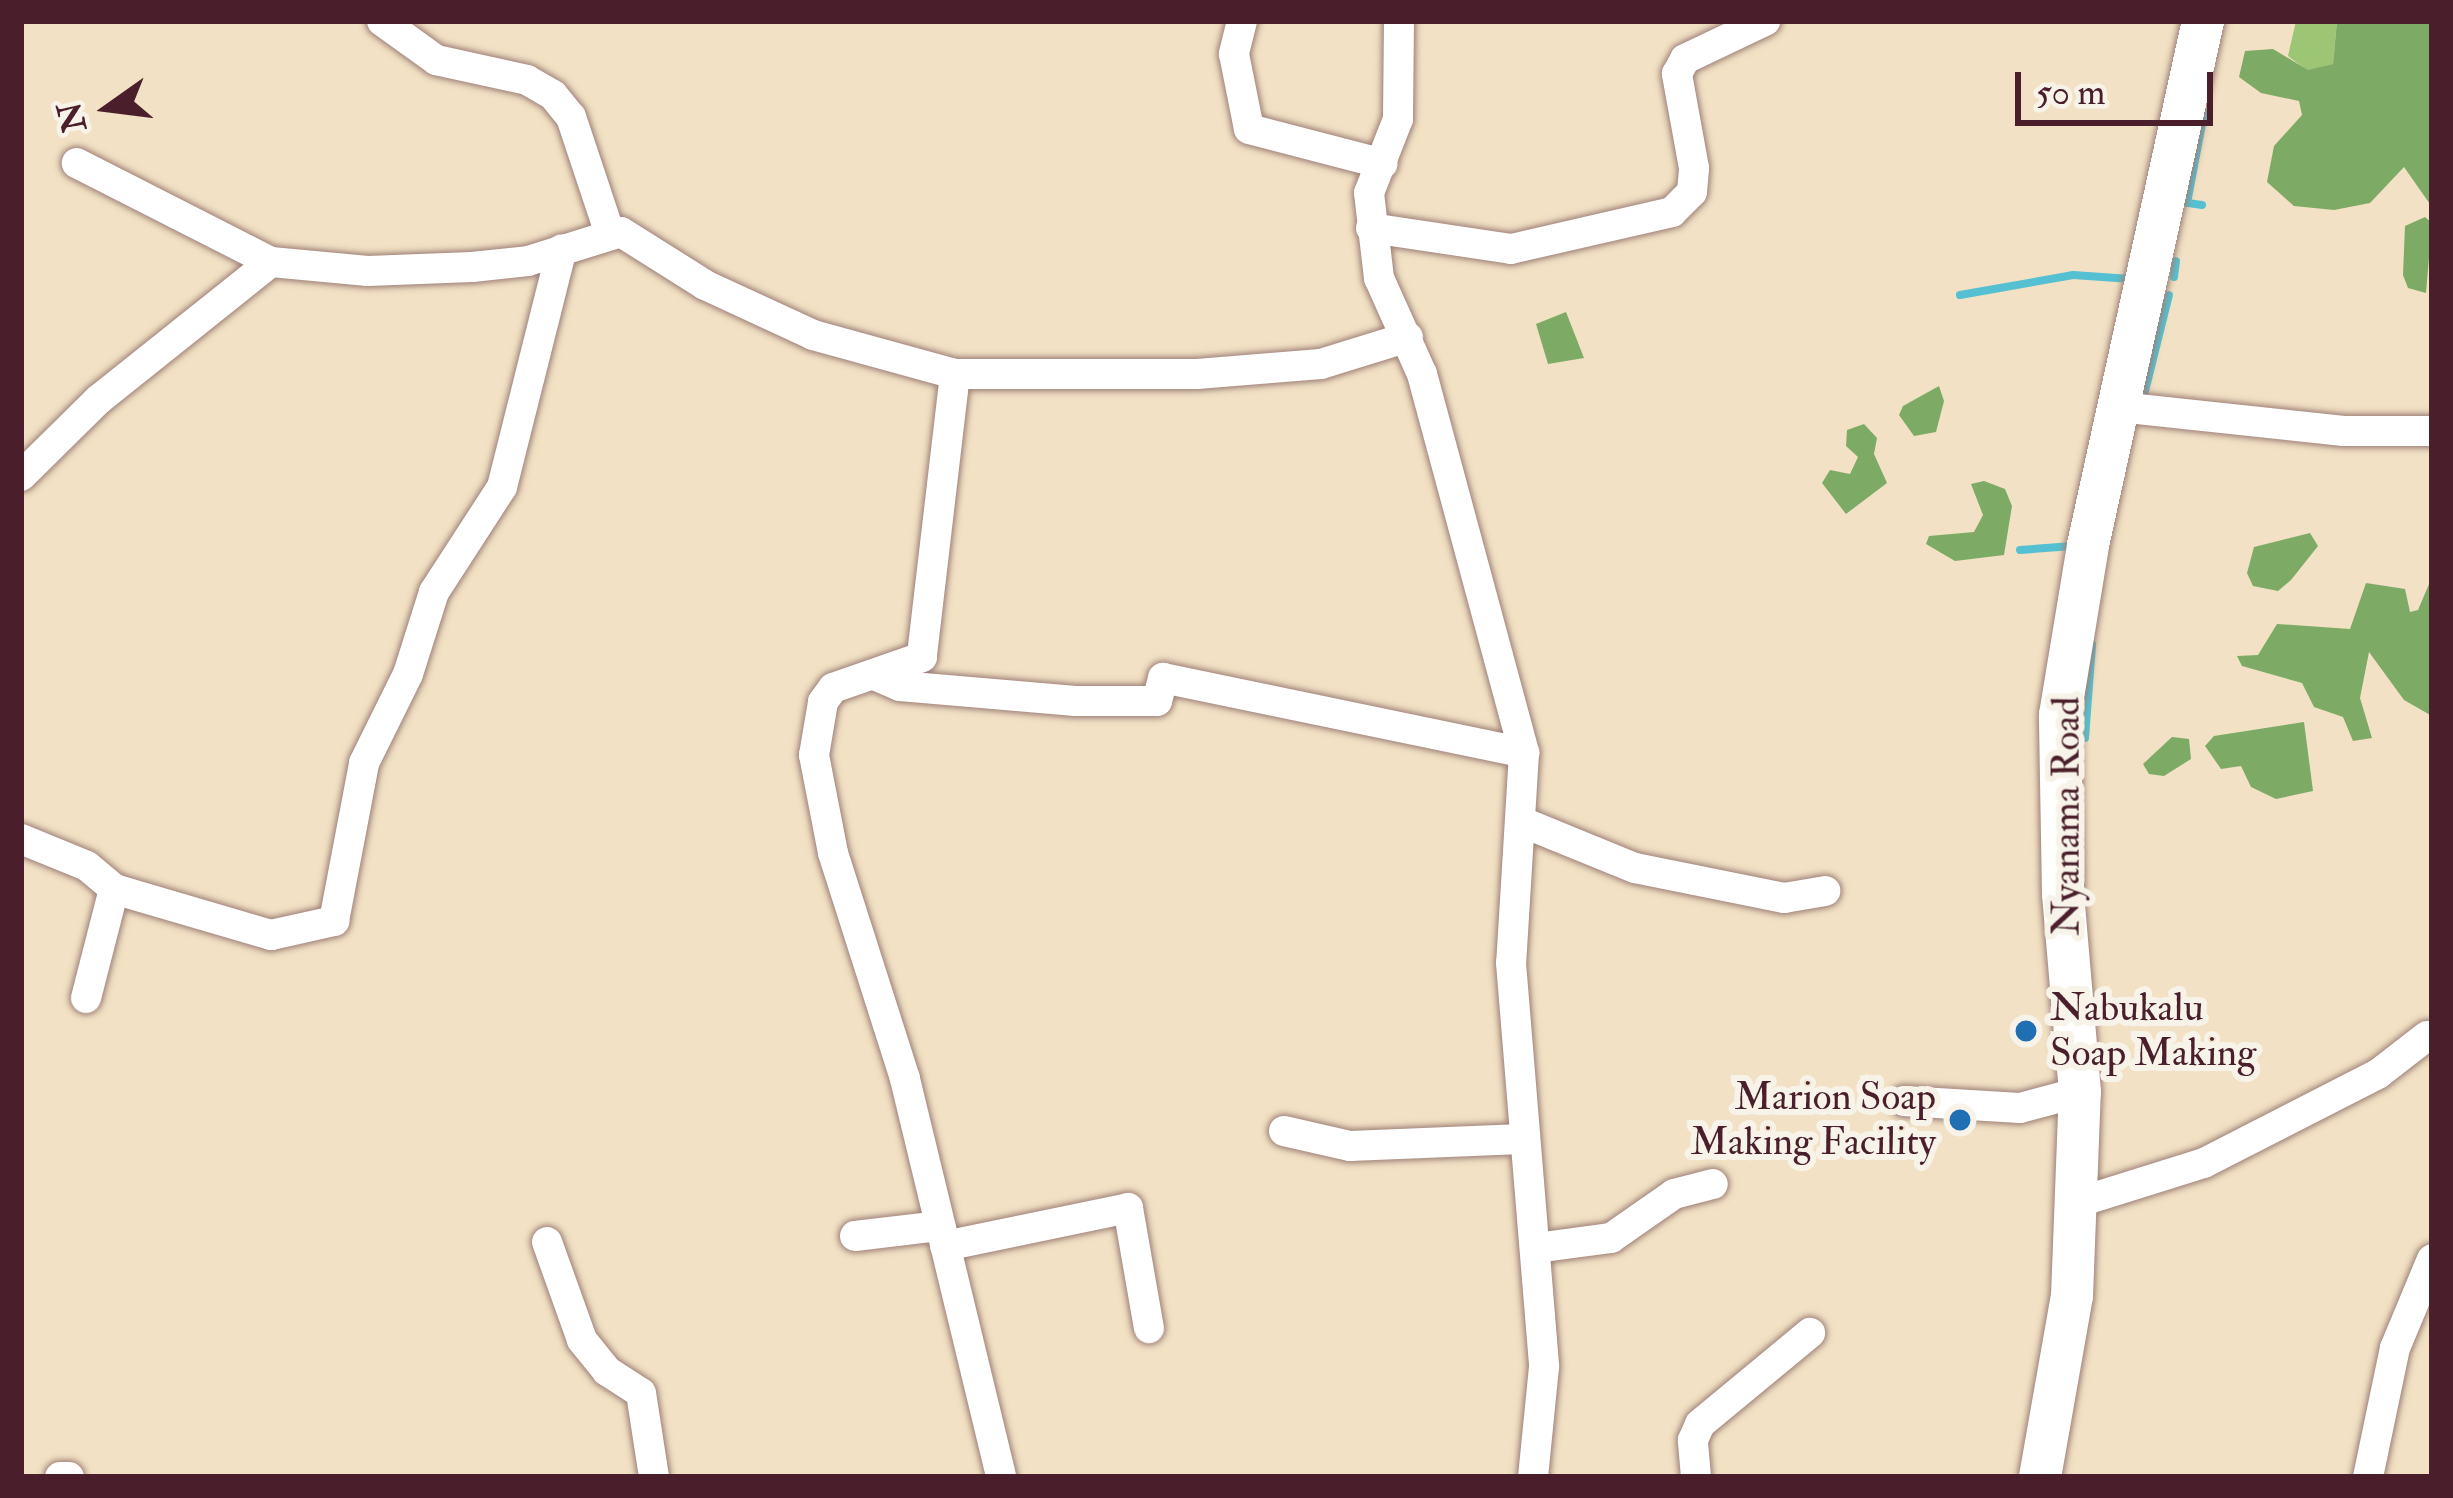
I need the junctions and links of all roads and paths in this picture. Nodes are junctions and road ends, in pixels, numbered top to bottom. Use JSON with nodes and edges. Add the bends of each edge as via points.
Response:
{"nodes":[{"id":1,"x":382,"y":21,"type":"edge"},
{"id":2,"x":1242,"y":21,"type":"edge"},
{"id":3,"x":1399,"y":21,"type":"edge"},
{"id":4,"x":1765,"y":21,"type":"edge"},
{"id":5,"x":2203,"y":21,"type":"edge"},
{"id":6,"x":77,"y":163,"type":"dead end"},
{"id":7,"x":1383,"y":164,"type":"junction"},
{"id":8,"x":1371,"y":228,"type":"junction"},
{"id":9,"x":609,"y":231,"type":"junction"},
{"id":10,"x":562,"y":249,"type":"junction"},
{"id":11,"x":271,"y":262,"type":"junction"},
{"id":12,"x":1408,"y":337,"type":"junction"},
{"id":13,"x":955,"y":374,"type":"junction"},
{"id":14,"x":2119,"y":407,"type":"junction"},
{"id":15,"x":2432,"y":431,"type":"edge"},
{"id":16,"x":21,"y":476,"type":"edge"},
{"id":17,"x":870,"y":674,"type":"junction"},
{"id":18,"x":1524,"y":753,"type":"junction"},
{"id":19,"x":1522,"y":822,"type":"junction"},
{"id":20,"x":21,"y":839,"type":"edge"},
{"id":21,"x":114,"y":889,"type":"junction"},
{"id":22,"x":1825,"y":891,"type":"dead end"},
{"id":23,"x":86,"y":998,"type":"dead end"},
{"id":24,"x":2427,"y":1036,"type":"dead end"},
{"id":25,"x":2080,"y":1092,"type":"junction"},
{"id":26,"x":1904,"y":1102,"type":"dead end"},
{"id":27,"x":1284,"y":1131,"type":"dead end"},
{"id":28,"x":1522,"y":1139,"type":"junction"},
{"id":29,"x":1713,"y":1184,"type":"dead end"},
{"id":30,"x":2076,"y":1203,"type":"junction"},
{"id":31,"x":855,"y":1236,"type":"dead end"},
{"id":32,"x":943,"y":1236,"type":"junction"},
{"id":33,"x":548,"y":1242,"type":"dead end"},
{"id":34,"x":1536,"y":1248,"type":"junction"},
{"id":35,"x":2432,"y":1259,"type":"edge"},
{"id":36,"x":1149,"y":1328,"type":"dead end"},
{"id":37,"x":1810,"y":1334,"type":"dead end"},
{"id":38,"x":654,"y":1477,"type":"edge"},
{"id":39,"x":1001,"y":1477,"type":"edge"},
{"id":40,"x":1533,"y":1477,"type":"edge"},
{"id":41,"x":1696,"y":1477,"type":"edge"},
{"id":42,"x":2040,"y":1477,"type":"edge"},
{"id":43,"x":2368,"y":1477,"type":"edge"}],
"edges":[{"from":1,"to":9,"type":"street","via":[[436,60],[527,80],[553,95],[572,117]]},
{"from":2,"to":7,"type":"street","via":[[1234,54],[1249,129]]},
{"from":3,"to":7,"type":"street","via":[[1398,119]]},
{"from":4,"to":8,"type":"street","via":[[1684,59],[1677,74],[1693,192],[1672,212],[1510,249]]},
{"from":5,"to":14,"type":"street","name":"Nyanama Road"},
{"from":6,"to":11,"type":"street"},
{"from":7,"to":8,"type":"street","via":[[1370,193]]},
{"from":8,"to":12,"type":"street","via":[[1379,278]]},
{"from":9,"to":10,"type":"street"},
{"from":9,"to":13,"type":"street","via":[[814,335]]},
{"from":10,"to":11,"type":"street","via":[[472,267],[368,271]]},
{"from":10,"to":21,"type":"street","via":[[502,487],[434,592],[408,674],[364,763],[334,921],[271,935]]},
{"from":11,"to":16,"type":"street","via":[[98,400]]},
{"from":12,"to":13,"type":"street","via":[[1301,366]]},
{"from":12,"to":18,"type":"street"},
{"from":13,"to":17,"type":"street","via":[[922,657]]},
{"from":14,"to":15,"type":"street","via":[[2344,431]]},
{"from":14,"to":25,"type":"street","name":"Nyanama Road","via":[[2060,715],[2063,894]]},
{"from":17,"to":18,"type":"street","via":[[900,686],[1075,701],[1157,701],[1163,678]]},
{"from":17,"to":32,"type":"street","via":[[833,688],[823,702],[814,770]]},
{"from":18,"to":19,"type":"street"},
{"from":19,"to":22,"type":"street","via":[[1635,868],[1784,898]]},
{"from":19,"to":28,"type":"street","via":[[1511,963]]},
{"from":20,"to":21,"type":"street","via":[[87,866]]},
{"from":21,"to":23,"type":"street"},
{"from":24,"to":30,"type":"street","via":[[2378,1073],[2204,1163]]},
{"from":25,"to":26,"type":"street","via":[[2020,1108]]},
{"from":25,"to":30,"type":"street","name":"Nyanama Road"},
{"from":27,"to":28,"type":"street","via":[[1350,1146]]},
{"from":28,"to":34,"type":"street"},
{"from":29,"to":34,"type":"street","via":[[1674,1194],[1611,1238]]},
{"from":30,"to":42,"type":"street","name":"Nyanama Road","via":[[2072,1296]]},
{"from":31,"to":32,"type":"street"},
{"from":32,"to":36,"type":"street","via":[[1128,1208]]},
{"from":32,"to":39,"type":"street"},
{"from":33,"to":38,"type":"street","via":[[581,1340],[607,1371],[641,1393]]},
{"from":34,"to":40,"type":"street","via":[[1544,1367]]},
{"from":35,"to":43,"type":"street","via":[[2395,1348]]},
{"from":37,"to":41,"type":"street","via":[[1700,1424]]}]}
